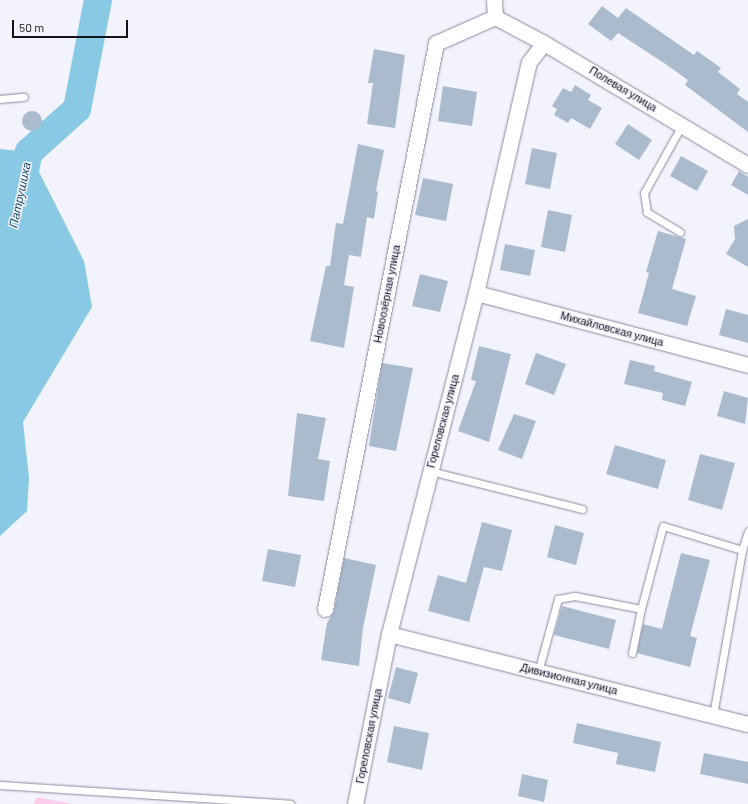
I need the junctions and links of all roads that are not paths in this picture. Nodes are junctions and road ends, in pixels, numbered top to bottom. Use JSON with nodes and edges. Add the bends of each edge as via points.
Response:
{"nodes":[{"id":1,"x":494,"y":0,"type":"edge"},
{"id":2,"x":495,"y":18,"type":"junction"},
{"id":3,"x":544,"y":43,"type":"junction"},
{"id":4,"x":24,"y":96,"type":"dead end"},
{"id":5,"x":0,"y":100,"type":"edge"},
{"id":6,"x":682,"y":125,"type":"junction"},
{"id":7,"x":748,"y":165,"type":"edge"},
{"id":8,"x":680,"y":232,"type":"dead end"},
{"id":9,"x":476,"y":294,"type":"junction"},
{"id":10,"x":748,"y":365,"type":"edge"},
{"id":11,"x":430,"y":471,"type":"junction"},
{"id":12,"x":582,"y":509,"type":"dead end"},
{"id":13,"x":748,"y":531,"type":"edge"},
{"id":14,"x":742,"y":550,"type":"junction"},
{"id":15,"x":325,"y":609,"type":"dead end"},
{"id":16,"x":641,"y":609,"type":"junction"},
{"id":17,"x":389,"y":634,"type":"junction"},
{"id":18,"x":632,"y":653,"type":"dead end"},
{"id":19,"x":538,"y":672,"type":"junction"},
{"id":20,"x":713,"y":715,"type":"junction"},
{"id":21,"x":748,"y":724,"type":"edge"},
{"id":22,"x":0,"y":785,"type":"edge"},
{"id":23,"x":290,"y":804,"type":"edge"},
{"id":24,"x":355,"y":804,"type":"edge"}],
"edges":[{"from":1,"to":2,"type":"street"},
{"from":2,"to":3,"type":"street","name":"Полевая улица"},
{"from":2,"to":15,"type":"street","name":"Новоозёрная улица","via":[[436,43]]},
{"from":3,"to":6,"type":"street","name":"Полевая улица"},
{"from":3,"to":9,"type":"street","name":"Гореловская улица","via":[[529,62]]},
{"from":4,"to":5,"type":"lane"},
{"from":6,"to":7,"type":"street","name":"Полевая улица"},
{"from":6,"to":8,"type":"lane","via":[[644,193],[647,212]]},
{"from":9,"to":10,"type":"street","name":"Михайловская улица"},
{"from":9,"to":11,"type":"street","name":"Гореловская улица"},
{"from":11,"to":12,"type":"lane"},
{"from":11,"to":17,"type":"street","name":"Гореловская улица"},
{"from":13,"to":14,"type":"lane"},
{"from":14,"to":16,"type":"lane","via":[[663,526]]},
{"from":14,"to":20,"type":"lane"},
{"from":16,"to":18,"type":"lane"},
{"from":16,"to":19,"type":"lane","via":[[575,596],[558,599]]},
{"from":17,"to":19,"type":"street","name":"Дивизионная улица"},
{"from":17,"to":24,"type":"street","name":"Гореловская улица"},
{"from":19,"to":20,"type":"street","name":"Дивизионная улица"},
{"from":20,"to":21,"type":"street","name":"Дивизионная улица"},
{"from":22,"to":23,"type":"lane"}]}
